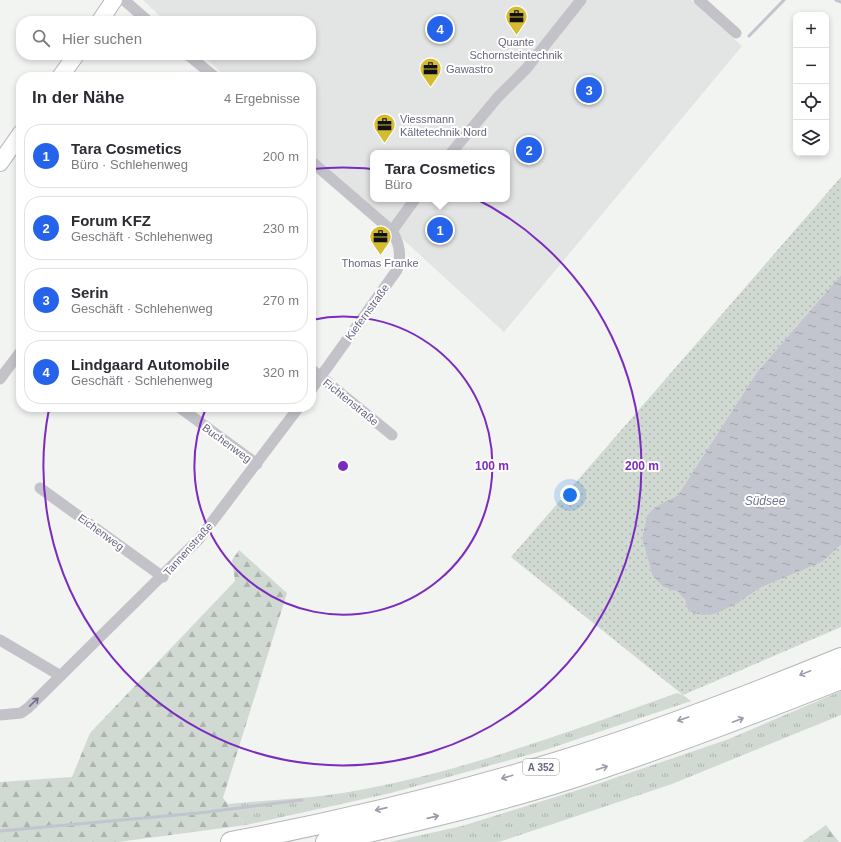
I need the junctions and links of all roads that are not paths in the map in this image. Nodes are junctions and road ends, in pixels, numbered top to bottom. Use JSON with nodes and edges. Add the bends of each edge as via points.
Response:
{"nodes":[{"id":1,"x":114,"y":0,"type":"edge"},
{"id":2,"x":124,"y":0,"type":"edge"},
{"id":3,"x":581,"y":0,"type":"edge"},
{"id":4,"x":699,"y":0,"type":"edge"},
{"id":5,"x":103,"y":16,"type":"edge"},
{"id":6,"x":142,"y":16,"type":"edge"},
{"id":7,"x":736,"y":33,"type":"dead end"},
{"id":8,"x":72,"y":60,"type":"edge"},
{"id":9,"x":194,"y":60,"type":"edge"},
{"id":10,"x":64,"y":72,"type":"edge"},
{"id":11,"x":209,"y":72,"type":"edge"},
{"id":12,"x":16,"y":140,"type":"edge"},
{"id":13,"x":454,"y":150,"type":"edge"},
{"id":14,"x":0,"y":163,"type":"edge"},
{"id":15,"x":316,"y":165,"type":"edge"},
{"id":16,"x":413,"y":202,"type":"edge"},
{"id":17,"x":392,"y":231,"type":"junction"},
{"id":18,"x":16,"y":358,"type":"edge"},
{"id":19,"x":316,"y":373,"type":"edge"},
{"id":20,"x":321,"y":377,"type":"junction"},
{"id":21,"x":0,"y":379,"type":"edge"},
{"id":22,"x":316,"y":384,"type":"edge"},
{"id":23,"x":186,"y":412,"type":"edge"},
{"id":24,"x":295,"y":412,"type":"edge"},
{"id":25,"x":392,"y":435,"type":"dead end"},
{"id":26,"x":257,"y":464,"type":"junction"},
{"id":27,"x":40,"y":488,"type":"dead end"},
{"id":28,"x":163,"y":576,"type":"junction"},
{"id":29,"x":0,"y":640,"type":"edge"},
{"id":30,"x":841,"y":658,"type":"edge"},
{"id":31,"x":61,"y":676,"type":"junction"},
{"id":32,"x":841,"y":679,"type":"edge"},
{"id":33,"x":0,"y":715,"type":"edge"},
{"id":34,"x":230,"y":842,"type":"edge"},
{"id":35,"x":326,"y":842,"type":"edge"}],
"edges":[{"from":1,"to":5,"type":"main road"},
{"from":2,"to":6,"type":"street"},
{"from":3,"to":13,"type":"street","via":[[526,69],[498,97]]},
{"from":4,"to":7,"type":"street"},
{"from":8,"to":10,"type":"main road"},
{"from":9,"to":11,"type":"street"},
{"from":12,"to":14,"type":"main road"},
{"from":15,"to":17,"type":"street","name":"Kiefernstraße"},
{"from":16,"to":17,"type":"street"},
{"from":17,"to":20,"type":"street","name":"Kiefernstraße","via":[[400,248],[400,263],[397,270]]},
{"from":18,"to":21,"type":"street"},
{"from":19,"to":20,"type":"street","name":"Fichtenstraße"},
{"from":20,"to":22,"type":"street"},
{"from":20,"to":25,"type":"street","name":"Fichtenstraße"},
{"from":23,"to":26,"type":"street","name":"Buchenweg"},
{"from":24,"to":26,"type":"street","name":"Tannenstraße"},
{"from":26,"to":28,"type":"street","name":"Tannenstraße","via":[[199,539]]},
{"from":27,"to":28,"type":"street","name":"Eichenweg"},
{"from":28,"to":31,"type":"street","name":"Tannenstraße"},
{"from":29,"to":31,"type":"street"},
{"from":30,"to":34,"type":"highway","number":"A 352","one_way":true,"via":[[735,701],[564,760],[448,793],[299,829]]},
{"from":33,"to":31,"type":"street","name":"Tannenstraße","one_way":true,"via":[[21,713]]},
{"from":35,"to":32,"type":"highway","number":"A 352","one_way":true,"via":[[455,812],[565,780],[688,739]]}]}
